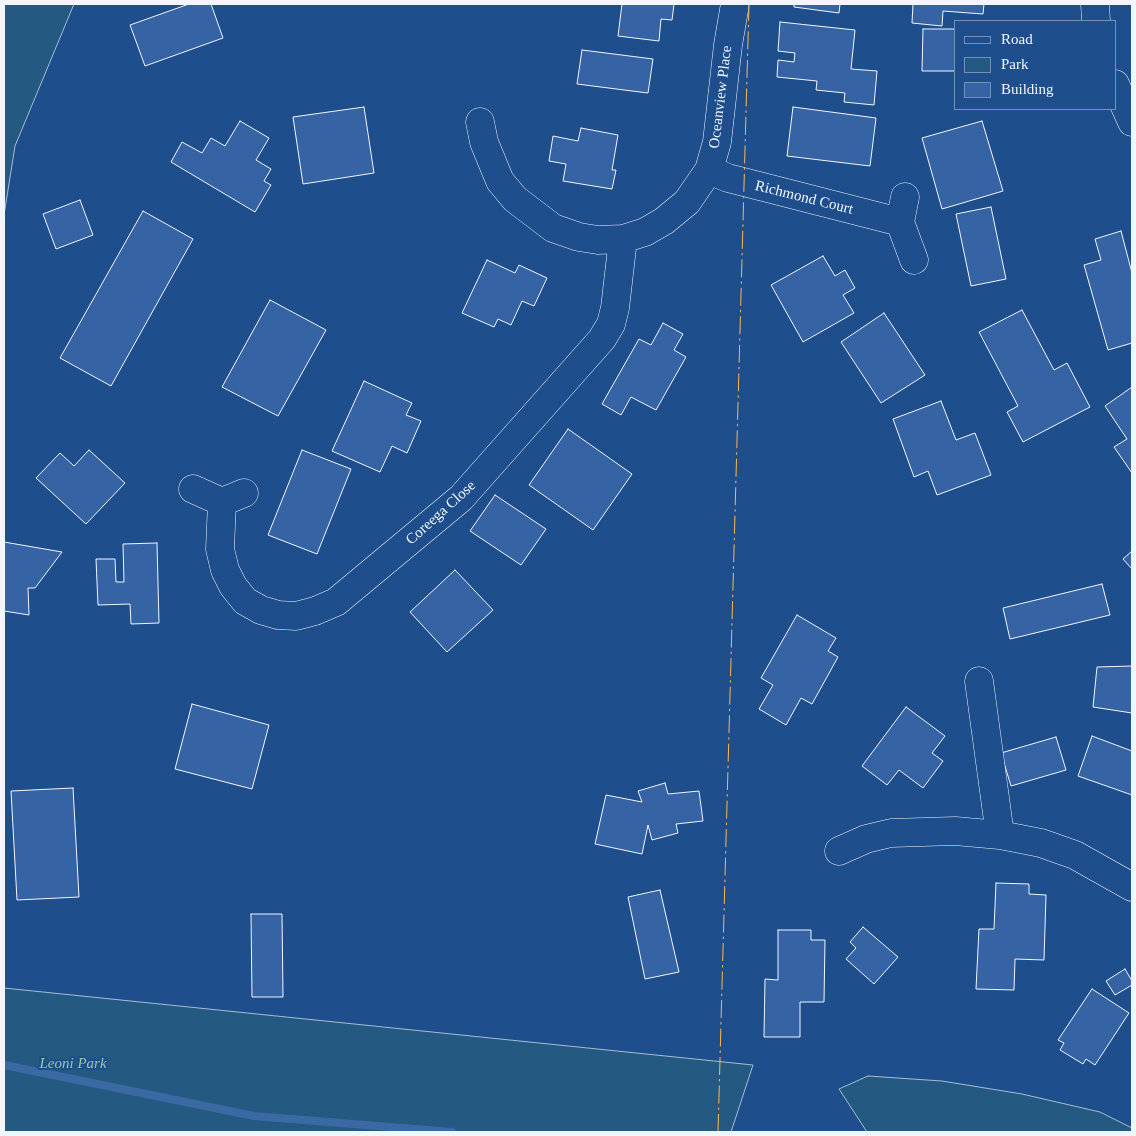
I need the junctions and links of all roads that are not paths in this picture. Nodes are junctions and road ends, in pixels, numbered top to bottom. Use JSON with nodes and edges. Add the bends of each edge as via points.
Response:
{"nodes":[{"id":1,"x":735,"y":4,"type":"edge"},
{"id":2,"x":1095,"y":4,"type":"edge"},
{"id":3,"x":1096,"y":20,"type":"edge"},
{"id":4,"x":1116,"y":86,"type":"edge"},
{"id":5,"x":480,"y":122,"type":"dead end"},
{"id":6,"x":1132,"y":122,"type":"edge"},
{"id":7,"x":709,"y":170,"type":"junction"},
{"id":8,"x":623,"y":239,"type":"junction"},
{"id":9,"x":914,"y":260,"type":"dead end"},
{"id":10,"x":193,"y":489,"type":"dead end"},
{"id":11,"x":979,"y":681,"type":"dead end"},
{"id":12,"x":1000,"y":835,"type":"junction"},
{"id":13,"x":839,"y":851,"type":"dead end"},
{"id":14,"x":1132,"y":887,"type":"edge"}],
"edges":[{"from":1,"to":7,"type":"street","name":"Oceanview Place","via":[[717,142]]},
{"from":2,"to":3,"type":"street"},
{"from":4,"to":6,"type":"street"},
{"from":5,"to":8,"type":"street","name":"Oceanview Place","via":[[484,142],[500,180],[515,199],[553,228],[598,240]]},
{"from":7,"to":8,"type":"street","name":"Oceanview Place","via":[[687,202],[664,221]]},
{"from":7,"to":9,"type":"street","name":"Richmond Court","via":[[728,178],[902,210]]},
{"from":8,"to":10,"type":"street","name":"Coreega Close","via":[[615,308],[602,339],[461,498],[336,602],[315,612],[296,616],[261,610],[245,600],[233,586],[220,549],[233,497]]},
{"from":11,"to":12,"type":"street"},
{"from":12,"to":13,"type":"street","via":[[955,831],[891,833],[866,839]]},
{"from":12,"to":14,"type":"street","via":[[1042,843],[1075,855]]}]}
